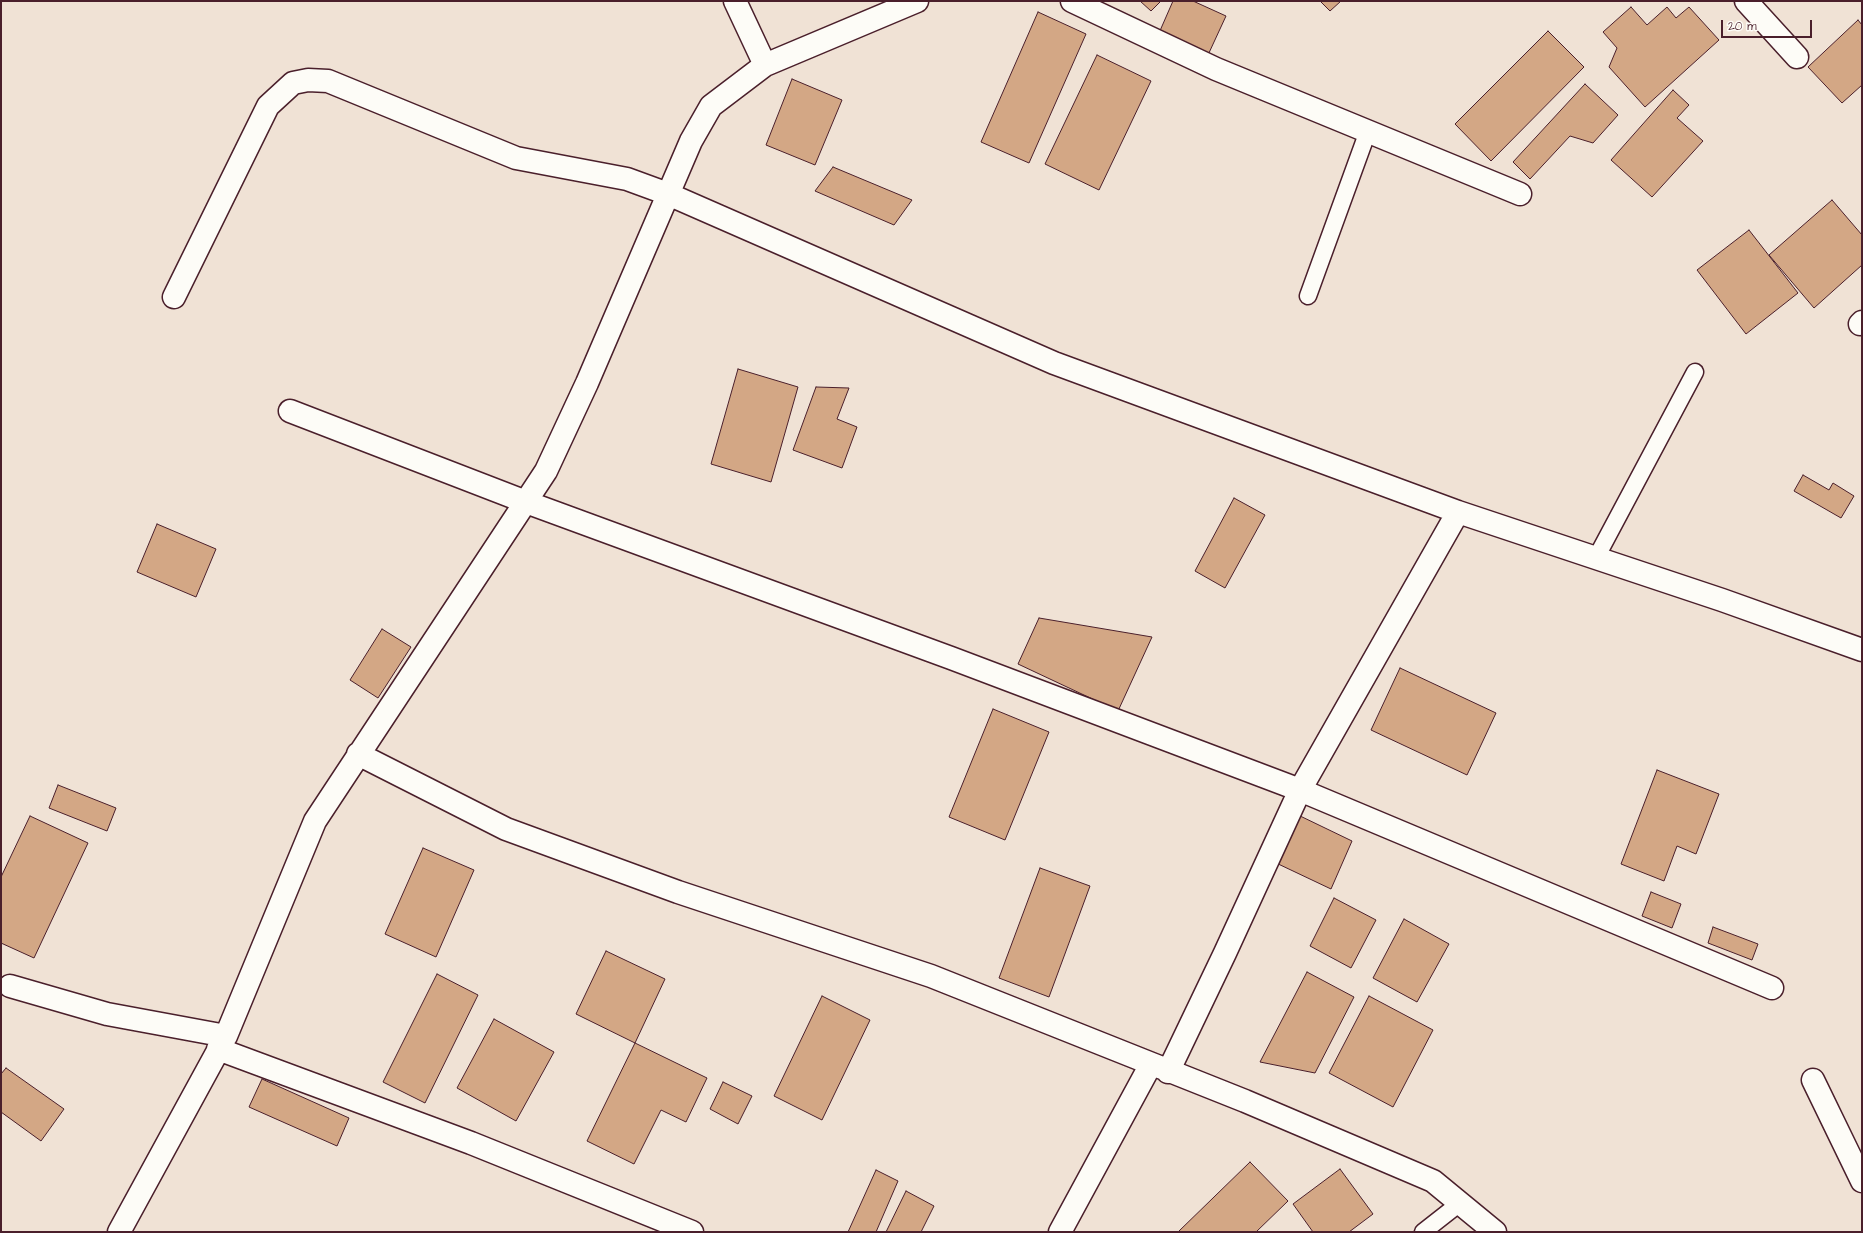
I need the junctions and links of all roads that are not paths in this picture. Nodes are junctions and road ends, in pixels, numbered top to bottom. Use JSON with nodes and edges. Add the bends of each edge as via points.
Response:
{"nodes":[{"id":1,"x":735,"y":1,"type":"edge"},
{"id":2,"x":917,"y":1,"type":"edge"},
{"id":3,"x":1072,"y":1,"type":"edge"},
{"id":4,"x":1746,"y":1,"type":"edge"},
{"id":5,"x":1797,"y":57,"type":"dead end"},
{"id":6,"x":765,"y":65,"type":"junction"},
{"id":7,"x":1368,"y":131,"type":"junction"},
{"id":8,"x":668,"y":194,"type":"junction"},
{"id":9,"x":1520,"y":194,"type":"dead end"},
{"id":10,"x":1308,"y":296,"type":"dead end"},
{"id":11,"x":174,"y":297,"type":"dead end"},
{"id":12,"x":1695,"y":372,"type":"dead end"},
{"id":13,"x":290,"y":411,"type":"dead end"},
{"id":14,"x":526,"y":502,"type":"junction"},
{"id":15,"x":1458,"y":512,"type":"junction"},
{"id":16,"x":1596,"y":558,"type":"junction"},
{"id":17,"x":1862,"y":650,"type":"edge"},
{"id":18,"x":358,"y":754,"type":"junction"},
{"id":19,"x":1300,"y":790,"type":"junction"},
{"id":20,"x":10,"y":986,"type":"dead end"},
{"id":21,"x":1772,"y":988,"type":"dead end"},
{"id":22,"x":222,"y":1042,"type":"junction"},
{"id":23,"x":1159,"y":1068,"type":"junction"},
{"id":24,"x":1812,"y":1080,"type":"dead end"},
{"id":25,"x":1862,"y":1181,"type":"edge"},
{"id":26,"x":1460,"y":1203,"type":"junction"},
{"id":27,"x":119,"y":1232,"type":"edge"},
{"id":28,"x":692,"y":1232,"type":"edge"},
{"id":29,"x":1060,"y":1232,"type":"edge"},
{"id":30,"x":1423,"y":1232,"type":"edge"},
{"id":31,"x":1495,"y":1232,"type":"edge"}],
"edges":[{"from":1,"to":6,"type":"street"},
{"from":2,"to":6,"type":"street"},
{"from":3,"to":7,"type":"street","via":[[1216,69]]},
{"from":4,"to":5,"type":"street"},
{"from":6,"to":8,"type":"street","via":[[711,106],[691,141]]},
{"from":7,"to":9,"type":"street"},
{"from":7,"to":10,"type":"lane"},
{"from":8,"to":11,"type":"street","via":[[626,180],[516,158],[328,80],[293,82],[268,106]]},
{"from":8,"to":14,"type":"street","via":[[587,383],[546,471]]},
{"from":8,"to":15,"type":"street","via":[[1054,363]]},
{"from":12,"to":16,"type":"lane"},
{"from":13,"to":14,"type":"street"},
{"from":14,"to":18,"type":"street"},
{"from":14,"to":19,"type":"street","via":[[943,655]]},
{"from":15,"to":16,"type":"street"},
{"from":15,"to":19,"type":"street"},
{"from":16,"to":17,"type":"street"},
{"from":18,"to":22,"type":"street","via":[[314,821]]},
{"from":18,"to":23,"type":"street","via":[[506,829],[678,892],[931,976]]},
{"from":19,"to":21,"type":"street"},
{"from":19,"to":23,"type":"street","via":[[1225,954]]},
{"from":20,"to":22,"type":"street","via":[[107,1014]]},
{"from":22,"to":27,"type":"street"},
{"from":22,"to":28,"type":"street"},
{"from":23,"to":26,"type":"street","via":[[1245,1101],[1433,1181]]},
{"from":23,"to":29,"type":"street"},
{"from":24,"to":25,"type":"street"},
{"from":26,"to":30,"type":"lane"},
{"from":26,"to":31,"type":"street"}]}
